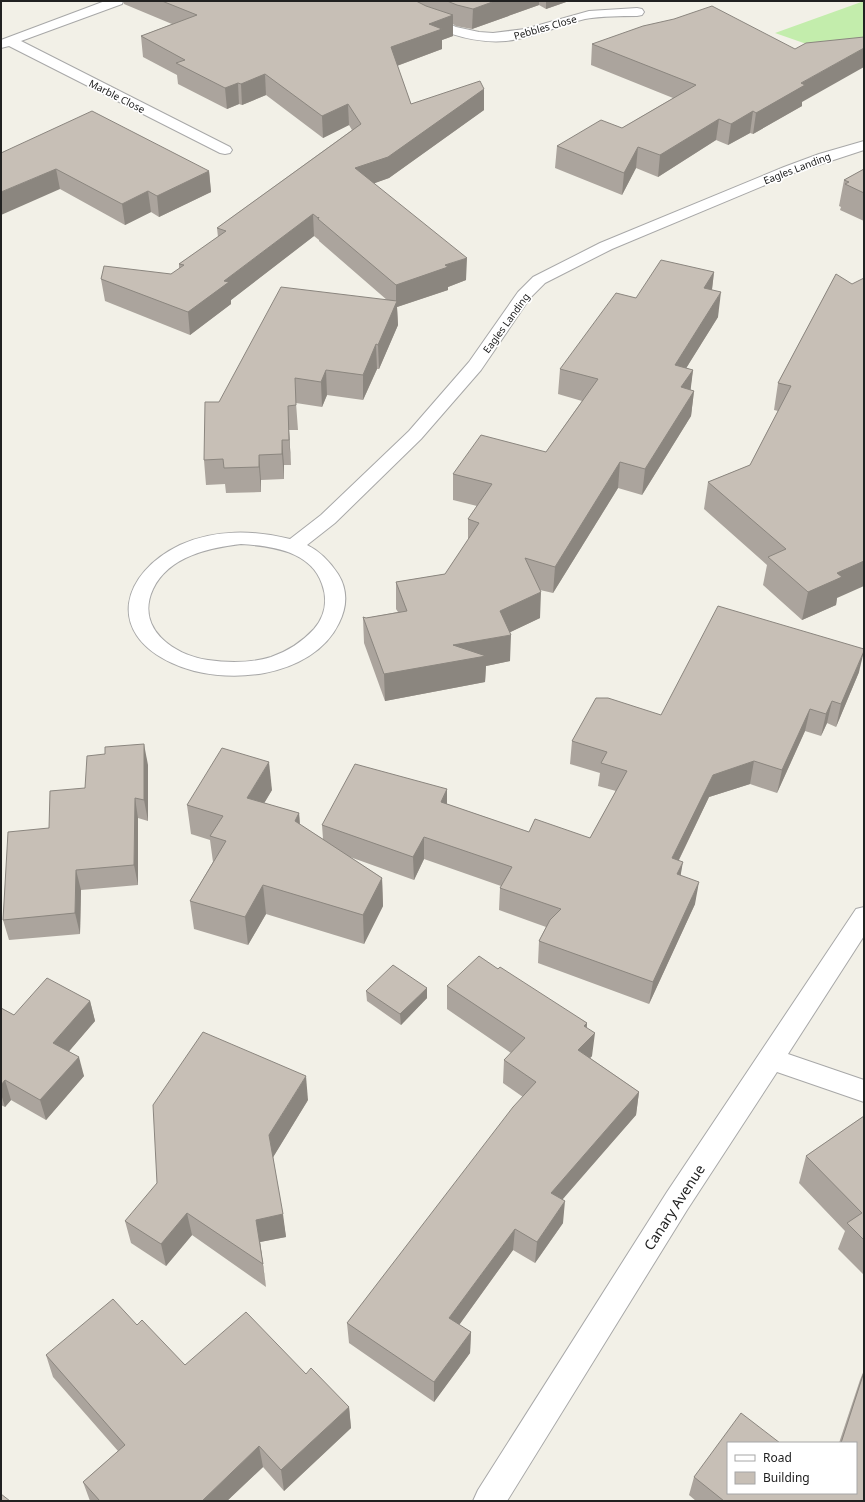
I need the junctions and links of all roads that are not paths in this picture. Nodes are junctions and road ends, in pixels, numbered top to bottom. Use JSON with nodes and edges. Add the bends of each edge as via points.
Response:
{"nodes":[{"id":1,"x":117,"y":1,"type":"edge"},
{"id":2,"x":387,"y":1,"type":"edge"},
{"id":3,"x":637,"y":12,"type":"dead end"},
{"id":4,"x":6,"y":42,"type":"edge"},
{"id":5,"x":864,"y":145,"type":"edge"},
{"id":6,"x":225,"y":150,"type":"dead end"},
{"id":7,"x":293,"y":547,"type":"junction"},
{"id":8,"x":864,"y":916,"type":"edge"},
{"id":9,"x":772,"y":1059,"type":"junction"},
{"id":10,"x":864,"y":1091,"type":"edge"},
{"id":11,"x":489,"y":1501,"type":"edge"}],
"edges":[{"from":1,"to":4,"type":"street"},
{"from":2,"to":3,"type":"street","name":"Pebbles Close","via":[[455,31],[493,37],[536,31],[582,16],[608,12]]},
{"from":4,"to":6,"type":"street","name":"Marble Close"},
{"from":5,"to":7,"type":"street","name":"Eagles Landing","via":[[789,170],[606,246],[539,280],[524,295],[475,366],[415,435],[328,519]]},
{"from":7,"to":7,"type":"street","via":[[313,558],[328,573],[336,590],[336,609],[327,627],[311,644],[289,658],[262,666],[233,670],[204,668],[178,660],[157,647],[143,631],[138,613],[140,594],[150,576],[167,561],[189,549],[214,541],[241,538],[268,540]]},
{"from":8,"to":9,"type":"street","name":"Canary Avenue"},
{"from":9,"to":10,"type":"street"},
{"from":9,"to":11,"type":"street","name":"Canary Avenue","via":[[677,1201]]}]}
